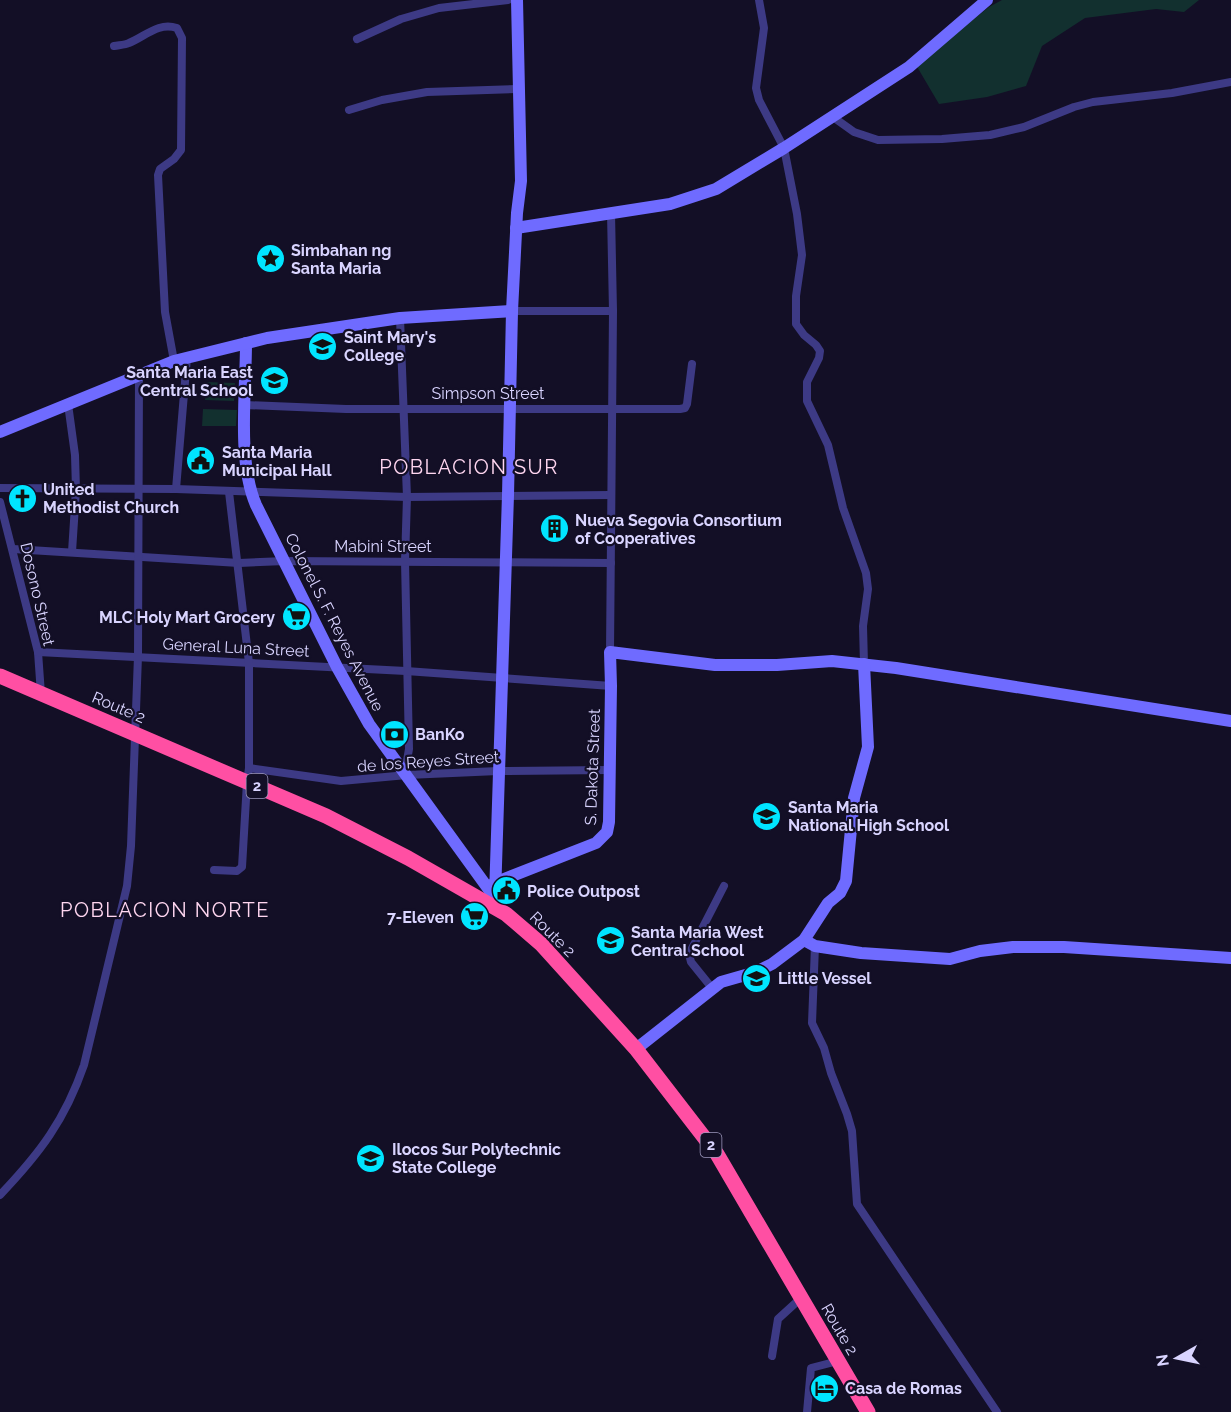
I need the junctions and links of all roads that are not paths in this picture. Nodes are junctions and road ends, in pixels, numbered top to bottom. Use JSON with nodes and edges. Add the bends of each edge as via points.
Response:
{"nodes":[{"id":1,"x":508,"y":0,"type":"edge"},
{"id":2,"x":516,"y":0,"type":"edge"},
{"id":3,"x":759,"y":0,"type":"edge"},
{"id":4,"x":987,"y":0,"type":"edge"},
{"id":5,"x":357,"y":39,"type":"dead end"},
{"id":6,"x":114,"y":46,"type":"dead end"},
{"id":7,"x":1231,"y":82,"type":"edge"},
{"id":8,"x":519,"y":89,"type":"junction"},
{"id":9,"x":349,"y":110,"type":"dead end"},
{"id":10,"x":833,"y":117,"type":"junction"},
{"id":11,"x":784,"y":148,"type":"junction"},
{"id":12,"x":611,"y":213,"type":"junction"},
{"id":13,"x":516,"y":228,"type":"junction"},
{"id":14,"x":512,"y":311,"type":"junction"},
{"id":15,"x":613,"y":311,"type":"junction"},
{"id":16,"x":400,"y":318,"type":"junction"},
{"id":17,"x":246,"y":343,"type":"junction"},
{"id":18,"x":180,"y":360,"type":"junction"},
{"id":19,"x":692,"y":364,"type":"dead end"},
{"id":20,"x":139,"y":376,"type":"junction"},
{"id":21,"x":68,"y":404,"type":"junction"},
{"id":22,"x":245,"y":405,"type":"junction"},
{"id":23,"x":510,"y":408,"type":"junction"},
{"id":24,"x":404,"y":409,"type":"junction"},
{"id":25,"x":610,"y":409,"type":"junction"},
{"id":26,"x":0,"y":432,"type":"edge"},
{"id":27,"x":0,"y":488,"type":"edge"},
{"id":28,"x":176,"y":489,"type":"junction"},
{"id":29,"x":76,"y":490,"type":"junction"},
{"id":30,"x":139,"y":490,"type":"junction"},
{"id":31,"x":230,"y":492,"type":"junction"},
{"id":32,"x":251,"y":492,"type":"junction"},
{"id":33,"x":508,"y":495,"type":"junction"},
{"id":34,"x":610,"y":495,"type":"junction"},
{"id":35,"x":407,"y":497,"type":"junction"},
{"id":36,"x":0,"y":502,"type":"edge"},
{"id":37,"x":13,"y":549,"type":"junction"},
{"id":38,"x":72,"y":552,"type":"junction"},
{"id":39,"x":139,"y":556,"type":"junction"},
{"id":40,"x":285,"y":561,"type":"junction"},
{"id":41,"x":405,"y":561,"type":"junction"},
{"id":42,"x":505,"y":561,"type":"junction"},
{"id":43,"x":239,"y":563,"type":"junction"},
{"id":44,"x":611,"y":563,"type":"junction"},
{"id":45,"x":38,"y":652,"type":"junction"},
{"id":46,"x":610,"y":652,"type":"junction"},
{"id":47,"x":138,"y":656,"type":"junction"},
{"id":48,"x":249,"y":663,"type":"junction"},
{"id":49,"x":868,"y":665,"type":"junction"},
{"id":50,"x":337,"y":667,"type":"junction"},
{"id":51,"x":406,"y":671,"type":"junction"},
{"id":52,"x":0,"y":676,"type":"edge"},
{"id":53,"x":501,"y":680,"type":"junction"},
{"id":54,"x":611,"y":686,"type":"junction"},
{"id":55,"x":41,"y":694,"type":"junction"},
{"id":56,"x":1231,"y":721,"type":"edge"},
{"id":57,"x":135,"y":734,"type":"junction"},
{"id":58,"x":609,"y":770,"type":"junction"},
{"id":59,"x":498,"y":771,"type":"junction"},
{"id":60,"x":406,"y":774,"type":"junction"},
{"id":61,"x":248,"y":775,"type":"junction"},
{"id":62,"x":214,"y":870,"type":"dead end"},
{"id":63,"x":495,"y":883,"type":"junction"},
{"id":64,"x":724,"y":886,"type":"dead end"},
{"id":65,"x":495,"y":896,"type":"junction"},
{"id":66,"x":506,"y":914,"type":"junction"},
{"id":67,"x":810,"y":943,"type":"junction"},
{"id":68,"x":1231,"y":958,"type":"edge"},
{"id":69,"x":712,"y":988,"type":"junction"},
{"id":70,"x":636,"y":1049,"type":"junction"},
{"id":71,"x":0,"y":1195,"type":"edge"},
{"id":72,"x":801,"y":1298,"type":"junction"},
{"id":73,"x":772,"y":1356,"type":"dead end"},
{"id":74,"x":838,"y":1361,"type":"junction"},
{"id":75,"x":807,"y":1412,"type":"edge"},
{"id":76,"x":868,"y":1412,"type":"edge"},
{"id":77,"x":998,"y":1412,"type":"edge"}],
"edges":[{"from":1,"to":5,"type":"street","via":[[439,8],[401,19]]},
{"from":2,"to":8,"type":"street"},
{"from":3,"to":11,"type":"street","via":[[764,28],[756,88]]},
{"from":4,"to":10,"type":"street","via":[[909,67]]},
{"from":6,"to":18,"type":"street","via":[[166,26],[177,28],[182,38],[181,150],[158,175],[165,312]]},
{"from":7,"to":10,"type":"street","via":[[1094,102],[1024,127],[951,139],[878,140],[854,132]]},
{"from":8,"to":9,"type":"street","via":[[427,92]]},
{"from":8,"to":13,"type":"street","via":[[521,181]]},
{"from":10,"to":11,"type":"street"},
{"from":11,"to":12,"type":"street","via":[[716,189],[670,204]]},
{"from":11,"to":49,"type":"street","via":[[801,236],[795,319],[820,351],[807,382],[807,401],[828,445],[843,508],[866,573],[863,626]]},
{"from":12,"to":13,"type":"street"},
{"from":12,"to":15,"type":"street"},
{"from":13,"to":14,"type":"street"},
{"from":14,"to":15,"type":"street"},
{"from":14,"to":16,"type":"street"},
{"from":14,"to":23,"type":"street"},
{"from":15,"to":25,"type":"street"},
{"from":16,"to":17,"type":"street"},
{"from":16,"to":24,"type":"street"},
{"from":17,"to":18,"type":"street"},
{"from":17,"to":22,"type":"street","name":"Colonel S. F. Reyes Avenue"},
{"from":18,"to":20,"type":"street"},
{"from":18,"to":28,"type":"street"},
{"from":19,"to":25,"type":"street","name":"Simpson Street","via":[[685,408]]},
{"from":20,"to":21,"type":"street"},
{"from":20,"to":30,"type":"street"},
{"from":21,"to":26,"type":"street"},
{"from":21,"to":29,"type":"street"},
{"from":22,"to":24,"type":"street","name":"Simpson Street"},
{"from":22,"to":32,"type":"street","name":"Colonel S. F. Reyes Avenue"},
{"from":23,"to":24,"type":"street","name":"Simpson Street"},
{"from":23,"to":25,"type":"street","name":"Simpson Street"},
{"from":23,"to":33,"type":"street"},
{"from":24,"to":35,"type":"street"},
{"from":25,"to":34,"type":"street"},
{"from":27,"to":29,"type":"street"},
{"from":28,"to":30,"type":"street"},
{"from":28,"to":31,"type":"street"},
{"from":29,"to":30,"type":"street"},
{"from":29,"to":38,"type":"street"},
{"from":30,"to":39,"type":"street"},
{"from":31,"to":32,"type":"street"},
{"from":31,"to":43,"type":"street"},
{"from":32,"to":35,"type":"street"},
{"from":32,"to":40,"type":"street","name":"Colonel S. F. Reyes Avenue"},
{"from":33,"to":34,"type":"street"},
{"from":33,"to":35,"type":"street"},
{"from":33,"to":42,"type":"street"},
{"from":34,"to":44,"type":"street"},
{"from":35,"to":41,"type":"street"},
{"from":36,"to":37,"type":"street","name":"Dosono Street"},
{"from":37,"to":38,"type":"street","name":"Mabini Street"},
{"from":37,"to":45,"type":"street","name":"Dosono Street"},
{"from":38,"to":39,"type":"street","name":"Mabini Street"},
{"from":39,"to":43,"type":"street","name":"Mabini Street"},
{"from":39,"to":47,"type":"street"},
{"from":40,"to":41,"type":"street","name":"Mabini Street"},
{"from":40,"to":43,"type":"street","name":"Mabini Street"},
{"from":40,"to":50,"type":"street","name":"Colonel S. F. Reyes Avenue"},
{"from":41,"to":42,"type":"street","name":"Mabini Street"},
{"from":41,"to":51,"type":"street"},
{"from":42,"to":44,"type":"street","name":"Mabini Street"},
{"from":42,"to":53,"type":"street"},
{"from":43,"to":48,"type":"street"},
{"from":44,"to":46,"type":"street"},
{"from":45,"to":47,"type":"street","name":"General Luna Street"},
{"from":45,"to":55,"type":"street","name":"Dosono Street"},
{"from":46,"to":49,"type":"street","via":[[715,665],[832,661]]},
{"from":46,"to":54,"type":"street","name":"S. Dakota Street"},
{"from":47,"to":48,"type":"street","name":"General Luna Street"},
{"from":47,"to":57,"type":"street"},
{"from":48,"to":50,"type":"street","name":"General Luna Street"},
{"from":48,"to":61,"type":"street"},
{"from":49,"to":56,"type":"street"},
{"from":49,"to":67,"type":"street","via":[[868,747],[854,798],[846,881],[828,903]]},
{"from":50,"to":51,"type":"street","name":"General Luna Street"},
{"from":50,"to":60,"type":"street","name":"Colonel S. F. Reyes Avenue","via":[[369,723]]},
{"from":51,"to":53,"type":"street","name":"General Luna Street"},
{"from":51,"to":60,"type":"street"},
{"from":52,"to":55,"type":"highway","name":"Route 2","number":"2"},
{"from":53,"to":54,"type":"street","name":"General Luna Street"},
{"from":53,"to":59,"type":"street"},
{"from":54,"to":58,"type":"street","name":"S. Dakota Street"},
{"from":55,"to":57,"type":"highway","name":"Route 2","number":"2"},
{"from":57,"to":61,"type":"highway","name":"Route 2","number":"2"},
{"from":57,"to":71,"type":"street","via":[[127,886],[84,1065],[56,1128]]},
{"from":58,"to":59,"type":"street","name":"de los Reyes Street"},
{"from":58,"to":63,"type":"street","name":"S. Dakota Street","via":[[609,822],[603,838]]},
{"from":59,"to":60,"type":"street","name":"de los Reyes Street"},
{"from":59,"to":63,"type":"street"},
{"from":60,"to":61,"type":"street","name":"de los Reyes Street","via":[[341,781]]},
{"from":60,"to":65,"type":"street","name":"Colonel S. F. Reyes Avenue"},
{"from":61,"to":62,"type":"street","via":[[242,867],[237,871]]},
{"from":61,"to":66,"type":"highway","name":"Route 2","number":"2"},
{"from":63,"to":65,"type":"street"},
{"from":64,"to":69,"type":"street","via":[[689,954]]},
{"from":65,"to":66,"type":"street","name":"Colonel S. F. Reyes Avenue"},
{"from":66,"to":70,"type":"highway","name":"Route 2","number":"2","via":[[542,944]]},
{"from":67,"to":68,"type":"street","via":[[861,953],[950,959],[1013,947]]},
{"from":67,"to":69,"type":"street","via":[[756,972],[721,981]]},
{"from":67,"to":77,"type":"street","via":[[812,1023],[848,1114],[857,1204]]},
{"from":69,"to":70,"type":"street"},
{"from":70,"to":72,"type":"highway","name":"Route 2","number":"2","via":[[717,1154]]},
{"from":72,"to":73,"type":"street","via":[[778,1318]]},
{"from":72,"to":74,"type":"highway","name":"Route 2","number":"2"},
{"from":74,"to":75,"type":"street","via":[[811,1368]]},
{"from":74,"to":76,"type":"highway","name":"Route 2","number":"2"}]}
